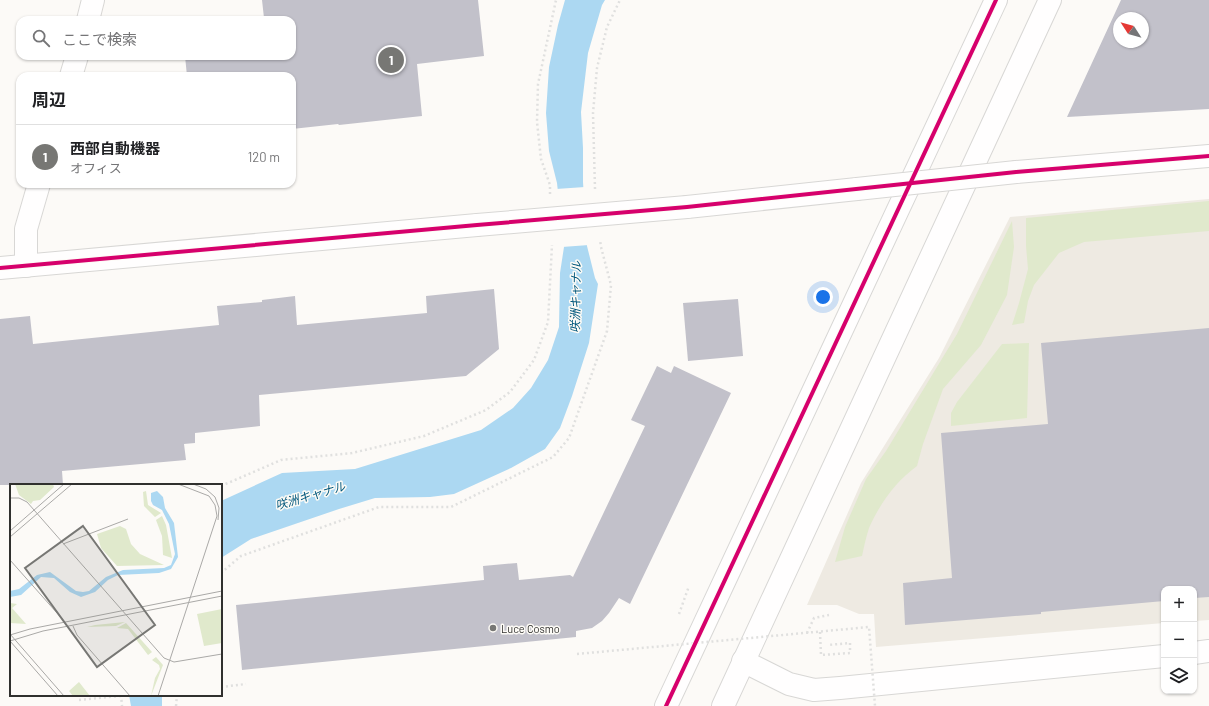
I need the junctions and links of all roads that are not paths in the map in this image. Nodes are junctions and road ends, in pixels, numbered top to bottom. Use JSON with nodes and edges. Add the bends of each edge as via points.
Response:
{"nodes":[{"id":1,"x":93,"y":0,"type":"edge"},
{"id":2,"x":996,"y":0,"type":"edge"},
{"id":3,"x":1050,"y":0,"type":"edge"},
{"id":4,"x":89,"y":16,"type":"edge"},
{"id":5,"x":76,"y":60,"type":"edge"},
{"id":6,"x":72,"y":72,"type":"edge"},
{"id":7,"x":1209,"y":156,"type":"edge"},
{"id":8,"x":38,"y":188,"type":"edge"},
{"id":9,"x":26,"y":266,"type":"junction"},
{"id":10,"x":0,"y":268,"type":"edge"},
{"id":11,"x":1209,"y":651,"type":"edge"},
{"id":12,"x":1197,"y":653,"type":"edge"},
{"id":13,"x":1161,"y":656,"type":"edge"},
{"id":14,"x":743,"y":661,"type":"junction"},
{"id":15,"x":666,"y":706,"type":"edge"},
{"id":16,"x":723,"y":706,"type":"edge"}],
"edges":[{"from":1,"to":4,"type":"street"},
{"from":2,"to":15,"type":"street"},
{"from":3,"to":14,"type":"street"},
{"from":5,"to":6,"type":"street"},
{"from":7,"to":9,"type":"street","bridge":true,"via":[[1016,172],[687,207]]},
{"from":8,"to":9,"type":"street","via":[[26,229]]},
{"from":9,"to":10,"type":"street"},
{"from":11,"to":12,"type":"street"},
{"from":13,"to":14,"type":"street","via":[[814,690],[789,684]]},
{"from":14,"to":16,"type":"street"}]}
